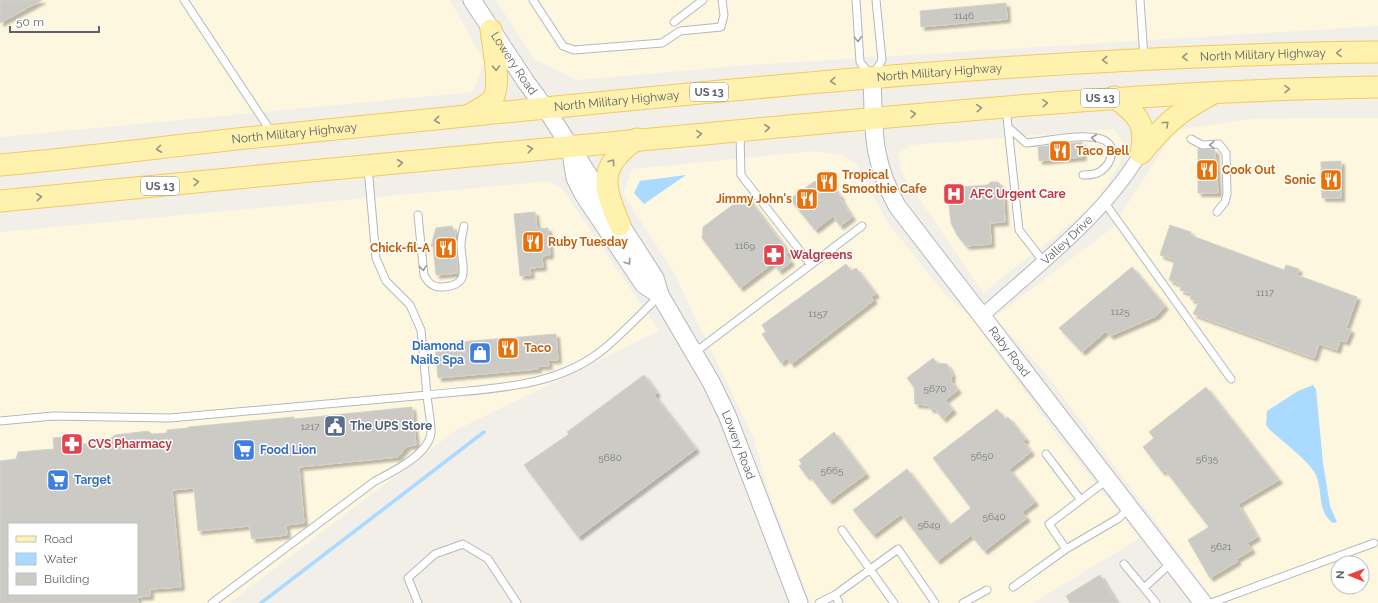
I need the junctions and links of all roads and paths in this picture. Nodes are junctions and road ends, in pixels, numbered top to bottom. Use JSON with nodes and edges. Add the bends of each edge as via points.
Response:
{"nodes":[{"id":1,"x":184,"y":0,"type":"edge"},
{"id":2,"x":472,"y":0,"type":"edge"},
{"id":3,"x":533,"y":0,"type":"edge"},
{"id":4,"x":703,"y":0,"type":"edge"},
{"id":5,"x":722,"y":0,"type":"edge"},
{"id":6,"x":856,"y":0,"type":"edge"},
{"id":7,"x":876,"y":0,"type":"edge"},
{"id":8,"x":1140,"y":0,"type":"edge"},
{"id":9,"x":674,"y":22,"type":"dead end"},
{"id":10,"x":491,"y":30,"type":"junction"},
{"id":11,"x":1378,"y":52,"type":"edge"},
{"id":12,"x":1144,"y":58,"type":"junction"},
{"id":13,"x":872,"y":77,"type":"junction"},
{"id":14,"x":1378,"y":87,"type":"edge"},
{"id":15,"x":1216,"y":92,"type":"junction"},
{"id":16,"x":1114,"y":98,"type":"junction"},
{"id":17,"x":1006,"y":106,"type":"junction"},
{"id":18,"x":546,"y":109,"type":"junction"},
{"id":19,"x":467,"y":117,"type":"junction"},
{"id":20,"x":874,"y":118,"type":"junction"},
{"id":21,"x":1008,"y":126,"type":"junction"},
{"id":22,"x":740,"y":130,"type":"junction"},
{"id":23,"x":274,"y":135,"type":"junction"},
{"id":24,"x":637,"y":139,"type":"junction"},
{"id":25,"x":1191,"y":139,"type":"dead end"},
{"id":26,"x":569,"y":145,"type":"junction"},
{"id":27,"x":1141,"y":153,"type":"junction"},
{"id":28,"x":0,"y":165,"type":"edge"},
{"id":29,"x":368,"y":167,"type":"junction"},
{"id":30,"x":1083,"y":175,"type":"dead end"},
{"id":31,"x":0,"y":201,"type":"edge"},
{"id":32,"x":1105,"y":203,"type":"junction"},
{"id":33,"x":1217,"y":212,"type":"dead end"},
{"id":34,"x":418,"y":215,"type":"dead end"},
{"id":35,"x":620,"y":225,"type":"junction"},
{"id":36,"x":464,"y":226,"type":"dead end"},
{"id":37,"x":862,"y":226,"type":"dead end"},
{"id":38,"x":1043,"y":261,"type":"junction"},
{"id":39,"x":811,"y":265,"type":"junction"},
{"id":40,"x":660,"y":295,"type":"junction"},
{"id":41,"x":982,"y":316,"type":"junction"},
{"id":42,"x":694,"y":352,"type":"junction"},
{"id":43,"x":1231,"y":379,"type":"dead end"},
{"id":44,"x":427,"y":395,"type":"junction"},
{"id":45,"x":0,"y":420,"type":"edge"},
{"id":46,"x":1046,"y":454,"type":"dead end"},
{"id":47,"x":1108,"y":480,"type":"junction"},
{"id":48,"x":1080,"y":500,"type":"junction"},
{"id":49,"x":1130,"y":508,"type":"junction"},
{"id":50,"x":842,"y":530,"type":"dead end"},
{"id":51,"x":1374,"y":544,"type":"dead end"},
{"id":52,"x":1066,"y":549,"type":"junction"},
{"id":53,"x":1172,"y":562,"type":"junction"},
{"id":54,"x":1124,"y":564,"type":"dead end"},
{"id":55,"x":871,"y":569,"type":"junction"},
{"id":56,"x":1013,"y":588,"type":"dead end"},
{"id":57,"x":1144,"y":588,"type":"junction"},
{"id":58,"x":987,"y":590,"type":"dead end"},
{"id":59,"x":835,"y":595,"type":"junction"},
{"id":60,"x":212,"y":603,"type":"edge"},
{"id":61,"x":418,"y":603,"type":"edge"},
{"id":62,"x":517,"y":603,"type":"edge"},
{"id":63,"x":799,"y":603,"type":"edge"},
{"id":64,"x":819,"y":603,"type":"edge"},
{"id":65,"x":839,"y":603,"type":"edge"},
{"id":66,"x":894,"y":603,"type":"edge"},
{"id":67,"x":935,"y":603,"type":"edge"},
{"id":68,"x":964,"y":603,"type":"edge"},
{"id":69,"x":1156,"y":603,"type":"edge"},
{"id":70,"x":1203,"y":603,"type":"edge"},
{"id":71,"x":1210,"y":603,"type":"edge"}],
"edges":[{"from":1,"to":23,"type":"lane"},
{"from":2,"to":10,"type":"street","name":"Lowery Road"},
{"from":3,"to":5,"type":"lane","via":[[563,46],[574,50],[662,43],[680,31],[721,27],[724,15]]},
{"from":4,"to":9,"type":"lane"},
{"from":6,"to":13,"type":"lane","one_way":true,"via":[[860,62]]},
{"from":7,"to":13,"type":"lane","via":[[882,60]]},
{"from":8,"to":12,"type":"lane"},
{"from":10,"to":18,"type":"street","name":"Lowery Road"},
{"from":10,"to":19,"type":"main road","one_way":true,"via":[[496,65],[496,93],[491,102]]},
{"from":11,"to":12,"type":"main road","name":"North Military Highway","number":"US 13","one_way":true},
{"from":12,"to":13,"type":"main road","name":"North Military Highway","number":"US 13","one_way":true},
{"from":13,"to":18,"type":"main road","name":"North Military Highway","number":"US 13","one_way":true},
{"from":13,"to":20,"type":"street","name":"Raby Road"},
{"from":15,"to":14,"type":"main road","number":"US 13","one_way":true},
{"from":15,"to":16,"type":"main road","number":"US 13"},
{"from":27,"to":15,"type":"main road","one_way":true,"via":[[1170,121],[1188,107]]},
{"from":17,"to":16,"type":"main road","number":"US 13","one_way":true},
{"from":16,"to":27,"type":"main road","via":[[1135,114],[1140,122],[1143,143]]},
{"from":20,"to":17,"type":"main road","number":"US 13","one_way":true},
{"from":17,"to":21,"type":"lane"},
{"from":18,"to":19,"type":"main road","name":"North Military Highway","number":"US 13"},
{"from":18,"to":26,"type":"street","name":"Lowery Road"},
{"from":19,"to":23,"type":"main road","name":"North Military Highway","number":"US 13","one_way":true},
{"from":22,"to":20,"type":"main road","number":"US 13","one_way":true},
{"from":20,"to":41,"type":"street","name":"Raby Road","via":[[876,154],[886,186],[897,206]]},
{"from":30,"to":21,"type":"lane","one_way":true,"via":[[1095,174],[1108,164],[1112,156],[1111,147],[1104,140],[1087,137],[1026,143]]},
{"from":21,"to":38,"type":"lane","via":[[1019,230]]},
{"from":24,"to":22,"type":"main road","number":"US 13","one_way":true},
{"from":22,"to":39,"type":"lane","via":[[741,175]]},
{"from":23,"to":28,"type":"main road","name":"North Military Highway","number":"US 13","one_way":true},
{"from":24,"to":26,"type":"main road","number":"US 13"},
{"from":35,"to":24,"type":"main road","one_way":true,"via":[[610,203],[606,178],[608,169],[623,148]]},
{"from":33,"to":25,"type":"lane","one_way":true,"via":[[1225,202],[1227,194],[1226,153],[1219,144],[1202,145]]},
{"from":29,"to":26,"type":"main road","number":"US 13","one_way":true},
{"from":26,"to":35,"type":"street","name":"Lowery Road"},
{"from":26,"to":40,"type":"street","name":"Lowery Road","one_way":true,"via":[[575,178],[583,194],[644,285]]},
{"from":27,"to":32,"type":"street","name":"Valley Drive"},
{"from":31,"to":29,"type":"main road","number":"US 13","one_way":true},
{"from":29,"to":44,"type":"lane","via":[[376,258],[386,281],[410,305],[421,330]]},
{"from":32,"to":38,"type":"street","name":"Valley Drive"},
{"from":32,"to":43,"type":"lane"},
{"from":34,"to":36,"type":"lane","one_way":true,"via":[[424,274],[427,281],[435,287],[453,286],[460,282],[464,274],[461,245]]},
{"from":35,"to":40,"type":"street","name":"Lowery Road","via":[[656,278]]},
{"from":37,"to":39,"type":"lane"},
{"from":38,"to":41,"type":"street","name":"Valley Drive"},
{"from":39,"to":42,"type":"lane"},
{"from":40,"to":42,"type":"street","name":"Lowery Road"},
{"from":40,"to":44,"type":"lane","via":[[604,349],[571,369],[521,385]]},
{"from":41,"to":47,"type":"street","name":"Raby Road"},
{"from":42,"to":63,"type":"street","name":"Lowery Road","via":[[727,415]]},
{"from":44,"to":45,"type":"lane","via":[[170,418],[53,416]]},
{"from":44,"to":60,"type":"lane","via":[[431,433],[425,448],[375,481]]},
{"from":46,"to":48,"type":"lane"},
{"from":47,"to":48,"type":"lane"},
{"from":47,"to":49,"type":"street","name":"Raby Road"},
{"from":48,"to":52,"type":"lane","via":[[1049,524]]},
{"from":49,"to":52,"type":"lane","via":[[1119,518]]},
{"from":49,"to":53,"type":"street","name":"Raby Road"},
{"from":50,"to":55,"type":"lane"},
{"from":51,"to":71,"type":"lane"},
{"from":52,"to":56,"type":"lane"},
{"from":53,"to":57,"type":"lane"},
{"from":53,"to":70,"type":"street","name":"Raby Road"},
{"from":54,"to":57,"type":"lane"},
{"from":55,"to":59,"type":"lane"},
{"from":55,"to":66,"type":"lane"},
{"from":55,"to":67,"type":"lane","via":[[898,549]]},
{"from":57,"to":69,"type":"lane"},
{"from":58,"to":68,"type":"lane"},
{"from":59,"to":64,"type":"lane"},
{"from":59,"to":65,"type":"lane"},
{"from":61,"to":62,"type":"lane","via":[[408,578],[435,554],[462,544],[488,559]]}]}
